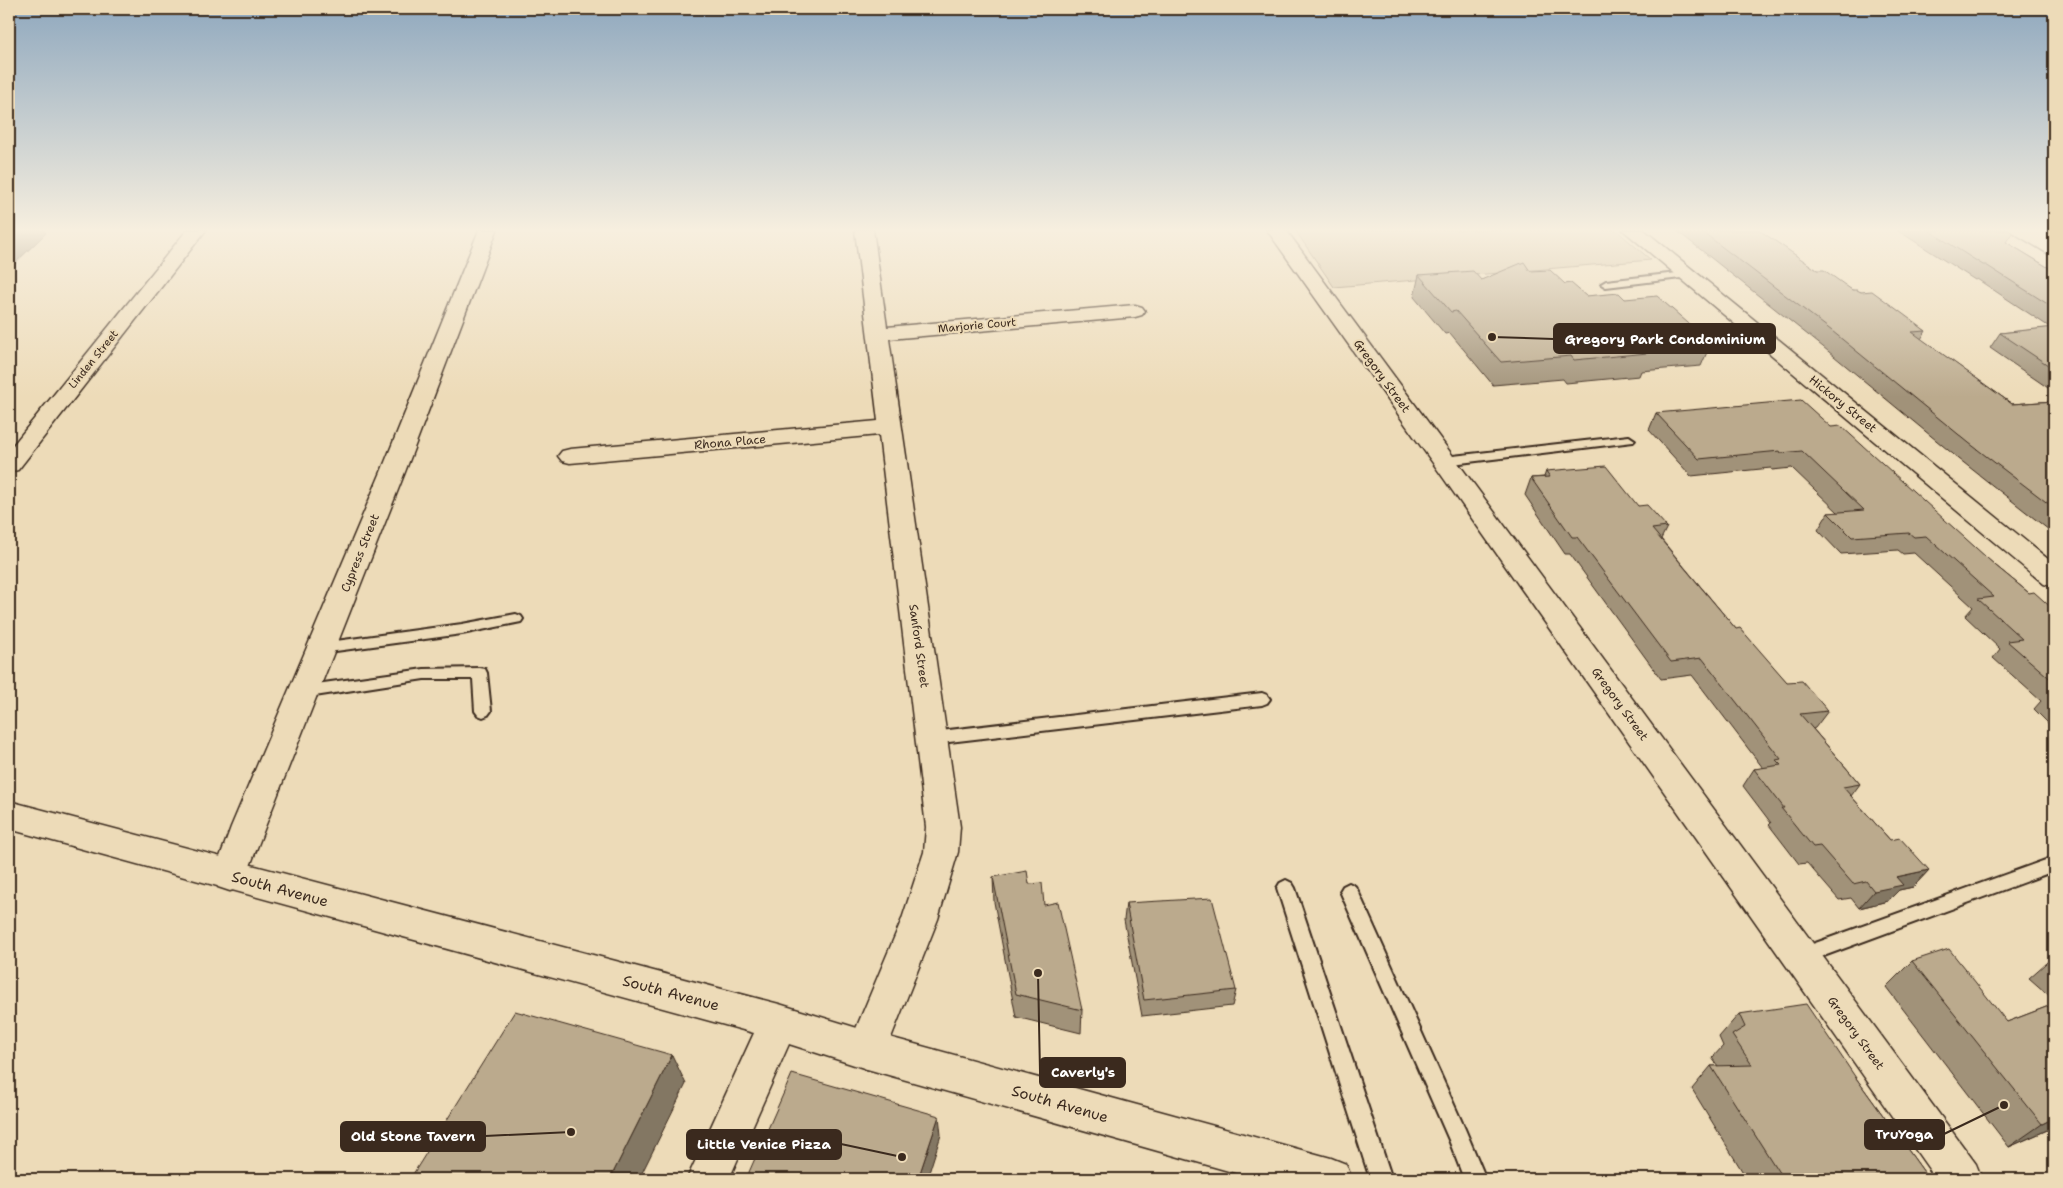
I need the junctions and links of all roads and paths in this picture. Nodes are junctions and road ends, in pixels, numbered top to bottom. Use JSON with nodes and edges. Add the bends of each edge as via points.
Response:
{"nodes":[{"id":1,"x":153,"y":285,"type":"edge"},
{"id":2,"x":466,"y":285,"type":"edge"},
{"id":3,"x":871,"y":285,"type":"edge"},
{"id":4,"x":1316,"y":285,"type":"edge"},
{"id":5,"x":1699,"y":285,"type":"edge"},
{"id":6,"x":1135,"y":311,"type":"dead end"},
{"id":7,"x":878,"y":334,"type":"junction"},
{"id":8,"x":890,"y":427,"type":"junction"},
{"id":9,"x":1628,"y":440,"type":"dead end"},
{"id":10,"x":570,"y":456,"type":"dead end"},
{"id":11,"x":1444,"y":460,"type":"junction"},
{"id":12,"x":9,"y":465,"type":"edge"},
{"id":13,"x":2054,"y":578,"type":"edge"},
{"id":14,"x":516,"y":619,"type":"dead end"},
{"id":15,"x":321,"y":648,"type":"junction"},
{"id":16,"x":302,"y":692,"type":"junction"},
{"id":17,"x":1262,"y":700,"type":"dead end"},
{"id":18,"x":483,"y":711,"type":"dead end"},
{"id":19,"x":932,"y":738,"type":"junction"},
{"id":20,"x":9,"y":815,"type":"edge"},
{"id":21,"x":2054,"y":864,"type":"edge"},
{"id":22,"x":230,"y":876,"type":"junction"},
{"id":23,"x":1286,"y":888,"type":"dead end"},
{"id":24,"x":1349,"y":891,"type":"dead end"},
{"id":25,"x":1801,"y":956,"type":"junction"},
{"id":26,"x":779,"y":1022,"type":"junction"},
{"id":27,"x":866,"y":1050,"type":"junction"},
{"id":28,"x":708,"y":1179,"type":"edge"},
{"id":29,"x":1331,"y":1179,"type":"edge"},
{"id":30,"x":1381,"y":1179,"type":"edge"},
{"id":31,"x":1475,"y":1179,"type":"edge"},
{"id":32,"x":1961,"y":1179,"type":"edge"}],
"edges":[{"from":1,"to":12,"type":"street","name":"Linden Street"},
{"from":2,"to":15,"type":"street","name":"Cypress Street"},
{"from":3,"to":7,"type":"street","name":"Sanford Street"},
{"from":4,"to":11,"type":"street","name":"Gregory Street"},
{"from":5,"to":13,"type":"street","name":"Hickory Street"},
{"from":6,"to":7,"type":"street","name":"Marjorie Court"},
{"from":7,"to":8,"type":"street","name":"Sanford Street"},
{"from":8,"to":10,"type":"street","name":"Rhona Place"},
{"from":8,"to":19,"type":"street","name":"Sanford Street"},
{"from":9,"to":11,"type":"lane"},
{"from":11,"to":25,"type":"street","name":"Gregory Street"},
{"from":14,"to":15,"type":"lane"},
{"from":15,"to":16,"type":"street","name":"Cypress Street"},
{"from":16,"to":18,"type":"lane","via":[[424,674],[480,674]]},
{"from":16,"to":22,"type":"street","name":"Cypress Street"},
{"from":17,"to":19,"type":"lane"},
{"from":19,"to":27,"type":"street","name":"Sanford Street","via":[[943,827],[941,852],[920,919]]},
{"from":20,"to":22,"type":"street","name":"South Avenue"},
{"from":21,"to":25,"type":"lane"},
{"from":22,"to":26,"type":"street","name":"South Avenue"},
{"from":23,"to":30,"type":"lane"},
{"from":24,"to":31,"type":"lane"},
{"from":25,"to":32,"type":"street","name":"Gregory Street"},
{"from":26,"to":27,"type":"street","name":"South Avenue"},
{"from":26,"to":28,"type":"street"},
{"from":27,"to":29,"type":"street","name":"South Avenue"}]}
